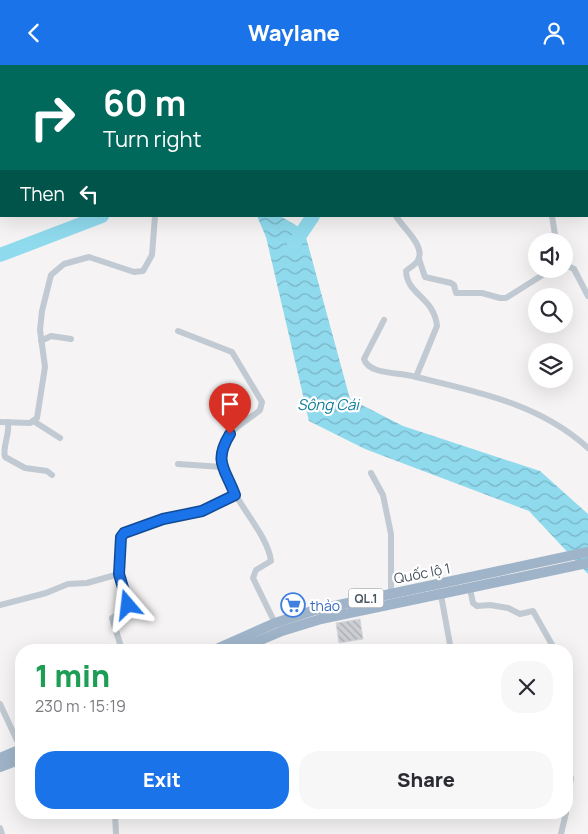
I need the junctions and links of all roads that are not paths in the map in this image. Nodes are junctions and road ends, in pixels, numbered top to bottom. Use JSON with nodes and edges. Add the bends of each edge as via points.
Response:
{"nodes":[{"id":1,"x":155,"y":217,"type":"edge"},
{"id":2,"x":397,"y":217,"type":"edge"},
{"id":3,"x":552,"y":217,"type":"edge"},
{"id":4,"x":555,"y":233,"type":"edge"},
{"id":5,"x":419,"y":259,"type":"junction"},
{"id":6,"x":573,"y":268,"type":"edge"},
{"id":7,"x":538,"y":278,"type":"edge"},
{"id":8,"x":584,"y":281,"type":"edge"},
{"id":9,"x":588,"y":296,"type":"edge"},
{"id":10,"x":384,"y":320,"type":"dead end"},
{"id":11,"x":178,"y":331,"type":"dead end"},
{"id":12,"x":71,"y":339,"type":"dead end"},
{"id":13,"x":41,"y":341,"type":"junction"},
{"id":14,"x":416,"y":377,"type":"junction"},
{"id":15,"x":0,"y":422,"type":"edge"},
{"id":16,"x":8,"y":422,"type":"junction"},
{"id":17,"x":35,"y":422,"type":"junction"},
{"id":18,"x":60,"y":437,"type":"dead end"},
{"id":19,"x":588,"y":447,"type":"edge"},
{"id":20,"x":178,"y":464,"type":"dead end"},
{"id":21,"x":222,"y":467,"type":"junction"},
{"id":22,"x":371,"y":473,"type":"dead end"},
{"id":23,"x":52,"y":475,"type":"dead end"},
{"id":24,"x":235,"y":495,"type":"junction"},
{"id":25,"x":588,"y":552,"type":"edge"},
{"id":26,"x":588,"y":563,"type":"edge"},
{"id":27,"x":525,"y":569,"type":"junction"},
{"id":28,"x":119,"y":574,"type":"junction"},
{"id":29,"x":470,"y":589,"type":"junction"},
{"id":30,"x":392,"y":593,"type":"junction"},
{"id":31,"x":440,"y":595,"type":"junction"},
{"id":32,"x":0,"y":605,"type":"edge"},
{"id":33,"x":275,"y":623,"type":"junction"},
{"id":34,"x":120,"y":644,"type":"edge"},
{"id":35,"x":228,"y":644,"type":"edge"},
{"id":36,"x":252,"y":644,"type":"edge"},
{"id":37,"x":450,"y":644,"type":"edge"},
{"id":38,"x":552,"y":644,"type":"edge"},
{"id":39,"x":0,"y":704,"type":"edge"},
{"id":40,"x":15,"y":736,"type":"edge"},
{"id":41,"x":15,"y":752,"type":"edge"},
{"id":42,"x":0,"y":758,"type":"edge"},
{"id":43,"x":15,"y":761,"type":"edge"},
{"id":44,"x":0,"y":767,"type":"edge"},
{"id":45,"x":115,"y":819,"type":"edge"},
{"id":46,"x":564,"y":819,"type":"edge"},
{"id":47,"x":0,"y":828,"type":"edge"},
{"id":48,"x":2,"y":834,"type":"edge"},
{"id":49,"x":116,"y":834,"type":"edge"},
{"id":50,"x":561,"y":834,"type":"edge"}],
"edges":[{"from":1,"to":13,"type":"street","via":[[152,255],[143,271],[134,272],[89,257],[54,272],[49,279],[42,311]]},
{"from":2,"to":5,"type":"street","via":[[414,238]]},
{"from":3,"to":4,"type":"street"},
{"from":5,"to":7,"type":"street","via":[[425,277],[451,283],[456,293],[482,293],[500,298]]},
{"from":5,"to":14,"type":"street","via":[[406,271],[406,275],[416,293],[431,306],[437,326]]},
{"from":6,"to":8,"type":"street"},
{"from":8,"to":9,"type":"street"},
{"from":10,"to":14,"type":"street","via":[[364,362],[386,373]]},
{"from":11,"to":21,"type":"street","via":[[232,352],[262,402],[260,410],[230,434],[221,451]]},
{"from":12,"to":13,"type":"street","via":[[51,336]]},
{"from":13,"to":17,"type":"street","via":[[44,373]]},
{"from":14,"to":19,"type":"street","via":[[514,403],[562,427]]},
{"from":15,"to":16,"type":"street"},
{"from":16,"to":17,"type":"street"},
{"from":16,"to":23,"type":"street","via":[[10,431],[5,457],[25,468],[47,471]]},
{"from":17,"to":18,"type":"street"},
{"from":20,"to":21,"type":"street"},
{"from":21,"to":24,"type":"street"},
{"from":22,"to":30,"type":"street","via":[[383,495],[391,534]]},
{"from":24,"to":28,"type":"street","via":[[202,511],[163,519],[124,533]]},
{"from":24,"to":33,"type":"street","via":[[251,517],[271,557],[270,563],[256,570],[253,577]]},
{"from":25,"to":27,"type":"highway","number":"QL.1"},
{"from":26,"to":27,"type":"highway","number":"QL.1"},
{"from":27,"to":29,"type":"highway","name":"Quốc lộ 1","number":"QL.1"},
{"from":27,"to":30,"type":"highway","name":"Quốc lộ 1","number":"QL.1"},
{"from":28,"to":32,"type":"street","via":[[87,583],[68,584]]},
{"from":28,"to":34,"type":"street","via":[[128,608],[113,615]]},
{"from":29,"to":31,"type":"highway","name":"Quốc lộ 1","number":"QL.1"},
{"from":29,"to":38,"type":"street","via":[[473,603],[477,606],[508,607],[520,614],[533,611]]},
{"from":30,"to":33,"type":"highway","name":"Quốc lộ 1","number":"QL.1","via":[[315,610]]},
{"from":31,"to":36,"type":"highway","name":"Quốc lộ 1","number":"QL.1","via":[[321,619]]},
{"from":31,"to":37,"type":"street"},
{"from":33,"to":35,"type":"highway","name":"Quốc lộ 1","number":"QL.1"},
{"from":39,"to":40,"type":"street"},
{"from":41,"to":42,"type":"highway"},
{"from":43,"to":44,"type":"highway"},
{"from":45,"to":49,"type":"street"},
{"from":46,"to":50,"type":"street"},
{"from":47,"to":48,"type":"street"}]}
